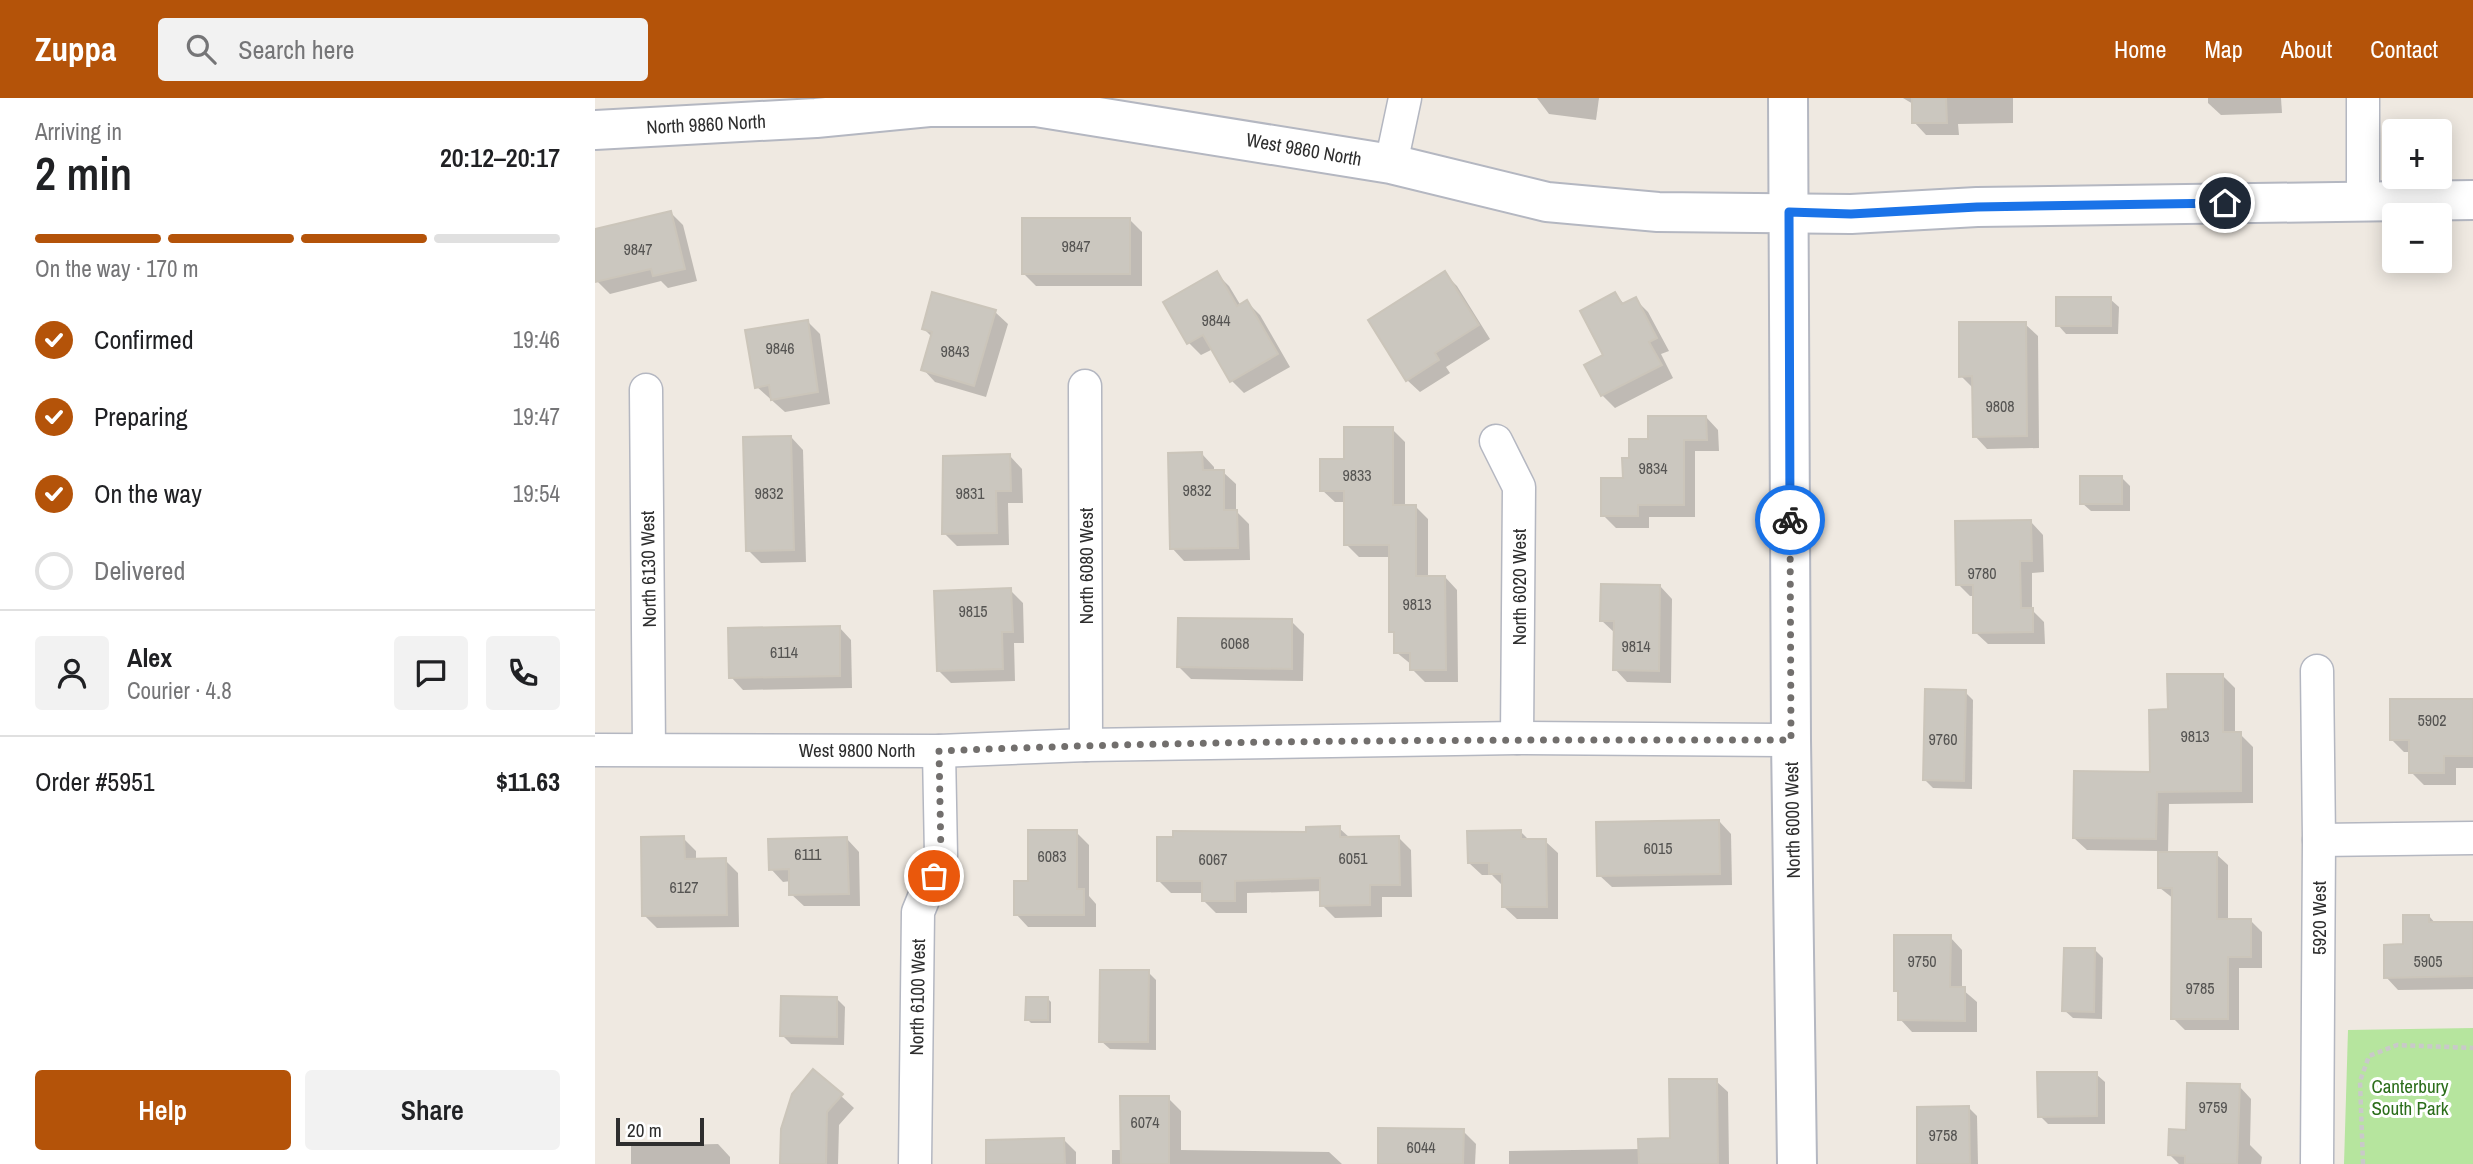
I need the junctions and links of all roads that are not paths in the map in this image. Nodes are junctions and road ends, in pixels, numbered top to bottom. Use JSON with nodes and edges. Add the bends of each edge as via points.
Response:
{"nodes":[{"id":1,"x":1405,"y":98,"type":"edge"},
{"id":2,"x":1788,"y":98,"type":"edge"},
{"id":3,"x":2363,"y":98,"type":"edge"},
{"id":4,"x":816,"y":108,"type":"edge"},
{"id":5,"x":595,"y":130,"type":"edge"},
{"id":6,"x":1391,"y":164,"type":"junction"},
{"id":7,"x":2473,"y":200,"type":"edge"},
{"id":8,"x":2363,"y":201,"type":"junction"},
{"id":9,"x":1789,"y":212,"type":"junction"},
{"id":10,"x":1085,"y":386,"type":"dead end"},
{"id":11,"x":646,"y":390,"type":"dead end"},
{"id":12,"x":1496,"y":440,"type":"dead end"},
{"id":13,"x":2317,"y":671,"type":"dead end"},
{"id":14,"x":1517,"y":738,"type":"junction"},
{"id":15,"x":1791,"y":740,"type":"junction"},
{"id":16,"x":1086,"y":745,"type":"junction"},
{"id":17,"x":649,"y":749,"type":"junction"},
{"id":18,"x":595,"y":750,"type":"edge"},
{"id":19,"x":939,"y":751,"type":"junction"},
{"id":20,"x":2473,"y":838,"type":"edge"},
{"id":21,"x":2319,"y":840,"type":"junction"},
{"id":22,"x":915,"y":1164,"type":"edge"},
{"id":23,"x":1797,"y":1164,"type":"edge"},
{"id":24,"x":2317,"y":1164,"type":"edge"}],
"edges":[{"from":1,"to":6,"type":"street"},
{"from":2,"to":9,"type":"street","name":"North 6000 West"},
{"from":3,"to":8,"type":"street"},
{"from":4,"to":5,"type":"street","name":"North 9860 North"},
{"from":4,"to":6,"type":"street","name":"West 9860 North","via":[[1036,107]]},
{"from":6,"to":9,"type":"street","name":"West 9860 North","via":[[1546,202],[1658,212]]},
{"from":7,"to":8,"type":"street","name":"West 9860 North"},
{"from":8,"to":9,"type":"street","name":"West 9860 North"},
{"from":9,"to":15,"type":"street","name":"North 6000 West"},
{"from":10,"to":16,"type":"street","name":"North 6080 West"},
{"from":11,"to":17,"type":"street","name":"North 6130 West"},
{"from":12,"to":14,"type":"street","name":"North 6020 West","via":[[1519,487]]},
{"from":13,"to":21,"type":"street","name":"5920 West"},
{"from":14,"to":15,"type":"street","name":"West 9800 North"},
{"from":14,"to":16,"type":"street","name":"West 9800 North"},
{"from":15,"to":23,"type":"street","name":"North 6000 West"},
{"from":16,"to":19,"type":"street","name":"West 9800 North"},
{"from":17,"to":18,"type":"street","name":"West 9800 North"},
{"from":17,"to":19,"type":"street","name":"West 9800 North"},
{"from":19,"to":22,"type":"street","name":"North 6100 West","via":[[941,856],[918,912]]},
{"from":20,"to":21,"type":"street"},
{"from":21,"to":24,"type":"street","name":"5920 West"}]}
